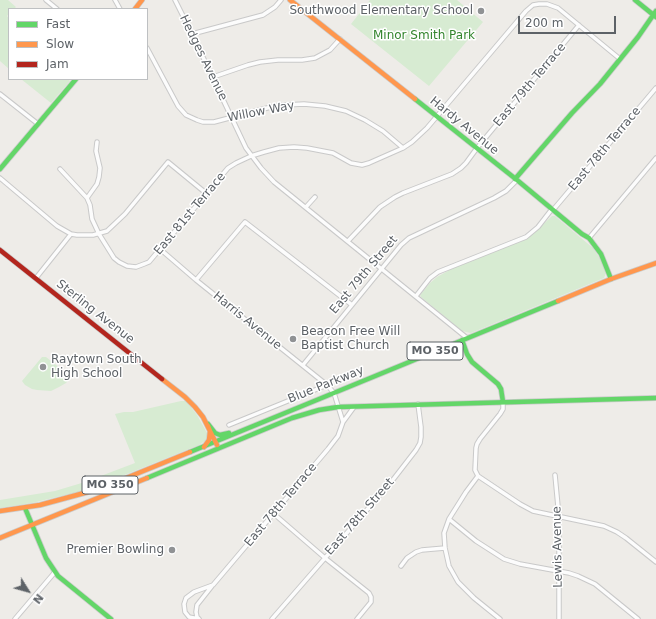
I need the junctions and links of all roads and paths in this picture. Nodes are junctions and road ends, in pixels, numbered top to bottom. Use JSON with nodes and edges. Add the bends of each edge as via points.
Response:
{"nodes":[{"id":1,"x":142,"y":0,"type":"edge"},
{"id":2,"x":175,"y":0,"type":"edge"},
{"id":3,"x":281,"y":0,"type":"edge"},
{"id":4,"x":290,"y":0,"type":"edge"},
{"id":5,"x":635,"y":0,"type":"edge"},
{"id":6,"x":48,"y":1,"type":"edge"},
{"id":7,"x":56,"y":8,"type":"edge"},
{"id":8,"x":135,"y":8,"type":"edge"},
{"id":9,"x":655,"y":14,"type":"edge"},
{"id":10,"x":579,"y":26,"type":"junction"},
{"id":11,"x":192,"y":34,"type":"junction"},
{"id":12,"x":340,"y":39,"type":"junction"},
{"id":13,"x":148,"y":50,"type":"edge"},
{"id":14,"x":620,"y":59,"type":"junction"},
{"id":15,"x":213,"y":77,"type":"junction"},
{"id":16,"x":75,"y":80,"type":"edge"},
{"id":17,"x":656,"y":88,"type":"edge"},
{"id":18,"x":0,"y":94,"type":"edge"},
{"id":19,"x":436,"y":116,"type":"junction"},
{"id":20,"x":232,"y":117,"type":"junction"},
{"id":21,"x":38,"y":124,"type":"junction"},
{"id":22,"x":97,"y":142,"type":"dead end"},
{"id":23,"x":403,"y":148,"type":"junction"},
{"id":24,"x":477,"y":148,"type":"junction"},
{"id":25,"x":251,"y":156,"type":"junction"},
{"id":26,"x":656,"y":158,"type":"edge"},
{"id":27,"x":0,"y":169,"type":"edge"},
{"id":28,"x":60,"y":169,"type":"dead end"},
{"id":29,"x":0,"y":178,"type":"edge"},
{"id":30,"x":516,"y":180,"type":"junction"},
{"id":31,"x":207,"y":194,"type":"junction"},
{"id":32,"x":315,"y":197,"type":"dead end"},
{"id":33,"x":87,"y":198,"type":"junction"},
{"id":34,"x":306,"y":207,"type":"junction"},
{"id":35,"x":553,"y":210,"type":"junction"},
{"id":36,"x":71,"y":234,"type":"junction"},
{"id":37,"x":99,"y":234,"type":"junction"},
{"id":38,"x":589,"y":238,"type":"junction"},
{"id":39,"x":348,"y":241,"type":"junction"},
{"id":40,"x":160,"y":249,"type":"junction"},
{"id":41,"x":0,"y":250,"type":"edge"},
{"id":42,"x":656,"y":263,"type":"edge"},
{"id":43,"x":382,"y":269,"type":"junction"},
{"id":44,"x":36,"y":278,"type":"junction"},
{"id":45,"x":611,"y":279,"type":"junction"},
{"id":46,"x":196,"y":280,"type":"junction"},
{"id":47,"x":416,"y":296,"type":"junction"},
{"id":48,"x":352,"y":305,"type":"junction"},
{"id":49,"x":464,"y":339,"type":"junction"},
{"id":50,"x":303,"y":365,"type":"junction"},
{"id":51,"x":327,"y":385,"type":"junction"},
{"id":52,"x":334,"y":393,"type":"junction"},
{"id":53,"x":656,"y":398,"type":"edge"},
{"id":54,"x":503,"y":402,"type":"junction"},
{"id":55,"x":418,"y":404,"type":"junction"},
{"id":56,"x":354,"y":406,"type":"junction"},
{"id":57,"x":338,"y":407,"type":"junction"},
{"id":58,"x":343,"y":422,"type":"junction"},
{"id":59,"x":208,"y":424,"type":"junction"},
{"id":60,"x":229,"y":425,"type":"dead end"},
{"id":61,"x":249,"y":428,"type":"junction"},
{"id":62,"x":216,"y":442,"type":"junction"},
{"id":63,"x":203,"y":447,"type":"junction"},
{"id":64,"x":218,"y":448,"type":"junction"},
{"id":65,"x":478,"y":476,"type":"junction"},
{"id":66,"x":555,"y":476,"type":"dead end"},
{"id":67,"x":25,"y":508,"type":"junction"},
{"id":68,"x":0,"y":511,"type":"edge"},
{"id":69,"x":274,"y":514,"type":"junction"},
{"id":70,"x":559,"y":516,"type":"junction"},
{"id":71,"x":449,"y":519,"type":"junction"},
{"id":72,"x":32,"y":525,"type":"junction"},
{"id":73,"x":0,"y":538,"type":"edge"},
{"id":74,"x":445,"y":548,"type":"junction"},
{"id":75,"x":325,"y":558,"type":"junction"},
{"id":76,"x":656,"y":562,"type":"edge"},
{"id":77,"x":401,"y":566,"type":"dead end"},
{"id":78,"x":559,"y":571,"type":"junction"},
{"id":79,"x":55,"y":572,"type":"junction"},
{"id":80,"x":213,"y":585,"type":"junction"},
{"id":81,"x":376,"y":593,"type":"dead end"},
{"id":82,"x":371,"y":597,"type":"junction"},
{"id":83,"x":15,"y":619,"type":"edge"},
{"id":84,"x":111,"y":619,"type":"edge"},
{"id":85,"x":199,"y":619,"type":"edge"},
{"id":86,"x":272,"y":619,"type":"edge"},
{"id":87,"x":357,"y":619,"type":"edge"},
{"id":88,"x":500,"y":619,"type":"edge"},
{"id":89,"x":559,"y":619,"type":"edge"},
{"id":90,"x":638,"y":619,"type":"edge"}],
"edges":[{"from":1,"to":8,"type":"main road"},
{"from":2,"to":11,"type":"street","name":"Hedges Avenue"},
{"from":3,"to":11,"type":"street","via":[[263,15]]},
{"from":4,"to":12,"type":"main road","name":"Hardy Avenue"},
{"from":5,"to":9,"type":"main road"},
{"from":6,"to":7,"type":"street"},
{"from":9,"to":14,"type":"main road","name":"East 79th Street"},
{"from":10,"to":14,"type":"street"},
{"from":10,"to":19,"type":"street","name":"East 81st Terrace","via":[[550,4],[533,5]]},
{"from":10,"to":24,"type":"street","name":"East 79th Terrace"},
{"from":11,"to":15,"type":"street","name":"Hedges Avenue"},
{"from":12,"to":15,"type":"street","via":[[330,50],[315,58],[260,62]]},
{"from":12,"to":19,"type":"main road","name":"Hardy Avenue"},
{"from":13,"to":20,"type":"street","name":"Willow Way","via":[[178,106],[186,115],[203,122]]},
{"from":14,"to":30,"type":"main road","name":"East 79th Street"},
{"from":15,"to":20,"type":"street","name":"Hedges Avenue"},
{"from":16,"to":21,"type":"main road"},
{"from":17,"to":35,"type":"street","name":"East 78th Terrace"},
{"from":18,"to":21,"type":"street"},
{"from":19,"to":23,"type":"street","name":"East 81st Terrace","via":[[420,135]]},
{"from":19,"to":24,"type":"main road","name":"Hardy Avenue"},
{"from":20,"to":23,"type":"street","name":"Willow Way","via":[[285,105],[325,106],[346,111],[365,120]]},
{"from":20,"to":25,"type":"street","name":"Hedges Avenue"},
{"from":21,"to":27,"type":"main road"},
{"from":22,"to":33,"type":"street","via":[[99,177]]},
{"from":23,"to":25,"type":"street","name":"East 81st Terrace","via":[[362,165],[351,163],[333,153],[307,148],[279,148]]},
{"from":24,"to":30,"type":"main road","name":"Hardy Avenue"},
{"from":24,"to":39,"type":"street","name":"East 79th Terrace","via":[[456,171],[403,193],[380,207]]},
{"from":25,"to":31,"type":"street","name":"East 81st Terrace","via":[[228,168]]},
{"from":25,"to":34,"type":"street","name":"Hedges Avenue","via":[[274,182]]},
{"from":26,"to":38,"type":"street"},
{"from":28,"to":33,"type":"street"},
{"from":29,"to":36,"type":"street","via":[[57,226]]},
{"from":30,"to":35,"type":"main road","name":"Hardy Avenue"},
{"from":30,"to":43,"type":"street","name":"East 79th Street","via":[[506,191],[494,198],[409,238]]},
{"from":31,"to":37,"type":"street","via":[[168,162],[126,214],[108,232]]},
{"from":31,"to":40,"type":"street","name":"East 81st Terrace"},
{"from":32,"to":34,"type":"street"},
{"from":33,"to":37,"type":"street"},
{"from":34,"to":39,"type":"street","name":"Hedges Avenue"},
{"from":35,"to":38,"type":"main road","name":"Hardy Avenue"},
{"from":35,"to":47,"type":"street","name":"East 78th Terrace","via":[[526,237],[438,272]]},
{"from":36,"to":37,"type":"street"},
{"from":36,"to":44,"type":"street"},
{"from":37,"to":40,"type":"street","name":"East 81st Terrace","via":[[114,258],[127,266],[136,267],[150,261]]},
{"from":38,"to":45,"type":"main road","name":"Hardy Avenue","via":[[601,254]]},
{"from":39,"to":43,"type":"street","name":"Hedges Avenue"},
{"from":40,"to":46,"type":"street","name":"Harris Avenue"},
{"from":41,"to":44,"type":"main road","name":"Sterling Avenue"},
{"from":42,"to":45,"type":"main road","name":"Blue Parkway","number":"MO 350"},
{"from":43,"to":47,"type":"street","name":"Hedges Avenue"},
{"from":43,"to":48,"type":"street","name":"East 79th Street"},
{"from":44,"to":59,"type":"main road","name":"Sterling Avenue","via":[[186,397]]},
{"from":45,"to":49,"type":"main road","name":"Blue Parkway","number":"MO 350"},
{"from":46,"to":48,"type":"street","via":[[245,221]]},
{"from":46,"to":50,"type":"street","name":"Harris Avenue"},
{"from":47,"to":49,"type":"street","name":"Hedges Avenue"},
{"from":48,"to":50,"type":"street","name":"East 79th Street"},
{"from":49,"to":52,"type":"main road","name":"Blue Parkway","number":"MO 350"},
{"from":49,"to":54,"type":"main road","via":[[467,354],[472,362],[498,384]]},
{"from":50,"to":51,"type":"street","name":"Harris Avenue"},
{"from":51,"to":52,"type":"street","name":"Harris Avenue"},
{"from":51,"to":60,"type":"street"},
{"from":52,"to":57,"type":"street"},
{"from":52,"to":61,"type":"main road","name":"Blue Parkway","number":"MO 350"},
{"from":53,"to":54,"type":"main road","name":"Blue Parkway","number":"MO 350"},
{"from":54,"to":55,"type":"main road","name":"Blue Parkway","number":"MO 350"},
{"from":54,"to":65,"type":"street","via":[[500,414],[477,444]]},
{"from":55,"to":56,"type":"main road","name":"Blue Parkway","number":"MO 350"},
{"from":55,"to":75,"type":"street","name":"East 78th Street","via":[[421,437],[416,450]]},
{"from":56,"to":57,"type":"main road","name":"Blue Parkway","number":"MO 350"},
{"from":56,"to":58,"type":"street","name":"East 78th Terrace"},
{"from":57,"to":58,"type":"street"},
{"from":57,"to":64,"type":"main road","name":"Blue Parkway","number":"MO 350","via":[[292,418]]},
{"from":58,"to":69,"type":"street","name":"East 78th Terrace","via":[[332,444]]},
{"from":59,"to":61,"type":"main road","via":[[220,435]]},
{"from":59,"to":62,"type":"main road","name":"Sterling Avenue"},
{"from":59,"to":63,"type":"main road","via":[[209,438]]},
{"from":61,"to":62,"type":"main road","name":"Blue Parkway","number":"MO 350"},
{"from":62,"to":63,"type":"main road","name":"Blue Parkway","number":"MO 350"},
{"from":62,"to":64,"type":"main road","name":"Sterling Avenue"},
{"from":63,"to":67,"type":"main road","name":"Blue Parkway","number":"MO 350","via":[[99,489]]},
{"from":64,"to":72,"type":"main road","name":"Blue Parkway","number":"MO 350"},
{"from":65,"to":70,"type":"street","via":[[528,508]]},
{"from":65,"to":71,"type":"street"},
{"from":66,"to":70,"type":"street","name":"Lewis Avenue"},
{"from":67,"to":68,"type":"main road","name":"Blue Parkway","number":"MO 350"},
{"from":67,"to":72,"type":"main road"},
{"from":69,"to":75,"type":"street"},
{"from":69,"to":80,"type":"street","name":"East 78th Terrace"},
{"from":70,"to":76,"type":"street","via":[[604,526],[617,532]]},
{"from":70,"to":78,"type":"street","name":"Lewis Avenue"},
{"from":71,"to":74,"type":"street","via":[[444,533]]},
{"from":71,"to":78,"type":"street","via":[[504,559]]},
{"from":72,"to":73,"type":"main road","name":"Blue Parkway","number":"MO 350"},
{"from":72,"to":79,"type":"main road"},
{"from":74,"to":77,"type":"street","via":[[416,552]]},
{"from":74,"to":88,"type":"street","via":[[449,566],[458,582]]},
{"from":75,"to":82,"type":"street"},
{"from":75,"to":86,"type":"street","name":"East 78th Street"},
{"from":78,"to":89,"type":"street","name":"Lewis Avenue"},
{"from":78,"to":90,"type":"street","via":[[595,584]]},
{"from":79,"to":83,"type":"street"},
{"from":79,"to":84,"type":"main road"},
{"from":80,"to":85,"type":"street","name":"East 78th Terrace","via":[[197,605]]},
{"from":80,"to":85,"type":"street","name":"East 78th Terrace","via":[[191,594],[184,601],[186,614]]},
{"from":81,"to":82,"type":"street"},
{"from":82,"to":87,"type":"street","via":[[371,602]]}]}
